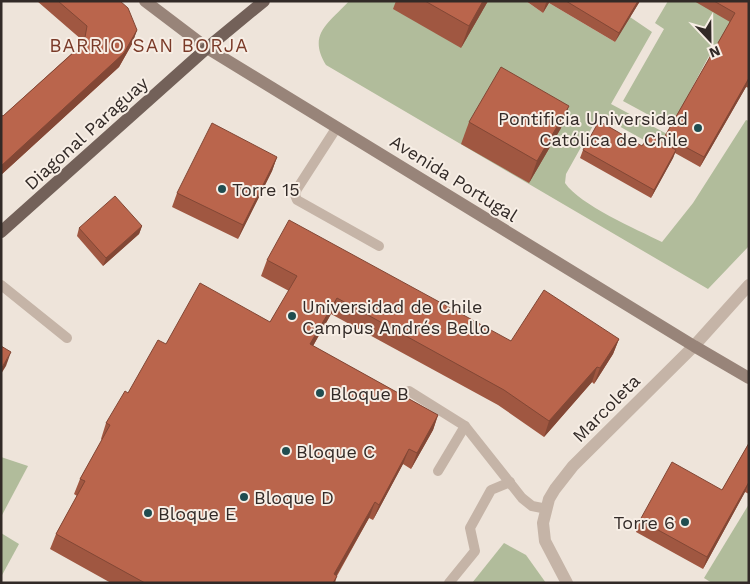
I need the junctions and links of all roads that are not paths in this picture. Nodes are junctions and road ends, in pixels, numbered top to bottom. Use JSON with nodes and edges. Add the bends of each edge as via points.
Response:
{"nodes":[{"id":1,"x":145,"y":1,"type":"edge"},
{"id":2,"x":264,"y":1,"type":"edge"},
{"id":3,"x":207,"y":48,"type":"junction"},
{"id":4,"x":337,"y":127,"type":"junction"},
{"id":5,"x":1,"y":232,"type":"edge"},
{"id":6,"x":380,"y":246,"type":"dead end"},
{"id":7,"x":1,"y":284,"type":"edge"},
{"id":8,"x":749,"y":285,"type":"edge"},
{"id":9,"x":68,"y":338,"type":"dead end"},
{"id":10,"x":694,"y":346,"type":"junction"},
{"id":11,"x":749,"y":378,"type":"edge"},
{"id":12,"x":409,"y":391,"type":"dead end"},
{"id":13,"x":465,"y":426,"type":"junction"},
{"id":14,"x":438,"y":471,"type":"dead end"},
{"id":15,"x":510,"y":482,"type":"junction"},
{"id":16,"x":546,"y":509,"type":"junction"},
{"id":17,"x":564,"y":580,"type":"edge"},
{"id":18,"x":450,"y":583,"type":"edge"}],
"edges":[{"from":1,"to":3,"type":"main road","name":"Avenida Portugal"},
{"from":2,"to":3,"type":"main road","name":"Diagonal Paraguay"},
{"from":3,"to":4,"type":"main road","name":"Avenida Portugal"},
{"from":3,"to":5,"type":"main road","name":"Diagonal Paraguay"},
{"from":4,"to":6,"type":"lane","via":[[295,195],[297,200]]},
{"from":4,"to":10,"type":"main road","name":"Avenida Portugal"},
{"from":7,"to":9,"type":"lane"},
{"from":8,"to":10,"type":"street","name":"Marcoleta"},
{"from":10,"to":11,"type":"main road","name":"Avenida Portugal"},
{"from":10,"to":16,"type":"street","name":"Marcoleta","via":[[573,466],[555,489]]},
{"from":12,"to":13,"type":"lane"},
{"from":13,"to":14,"type":"lane"},
{"from":13,"to":15,"type":"lane"},
{"from":15,"to":16,"type":"lane","via":[[532,506]]},
{"from":15,"to":18,"type":"lane","via":[[491,490],[470,528],[475,551]]},
{"from":16,"to":17,"type":"street","name":"Marcoleta","via":[[543,524],[545,541]]}]}
